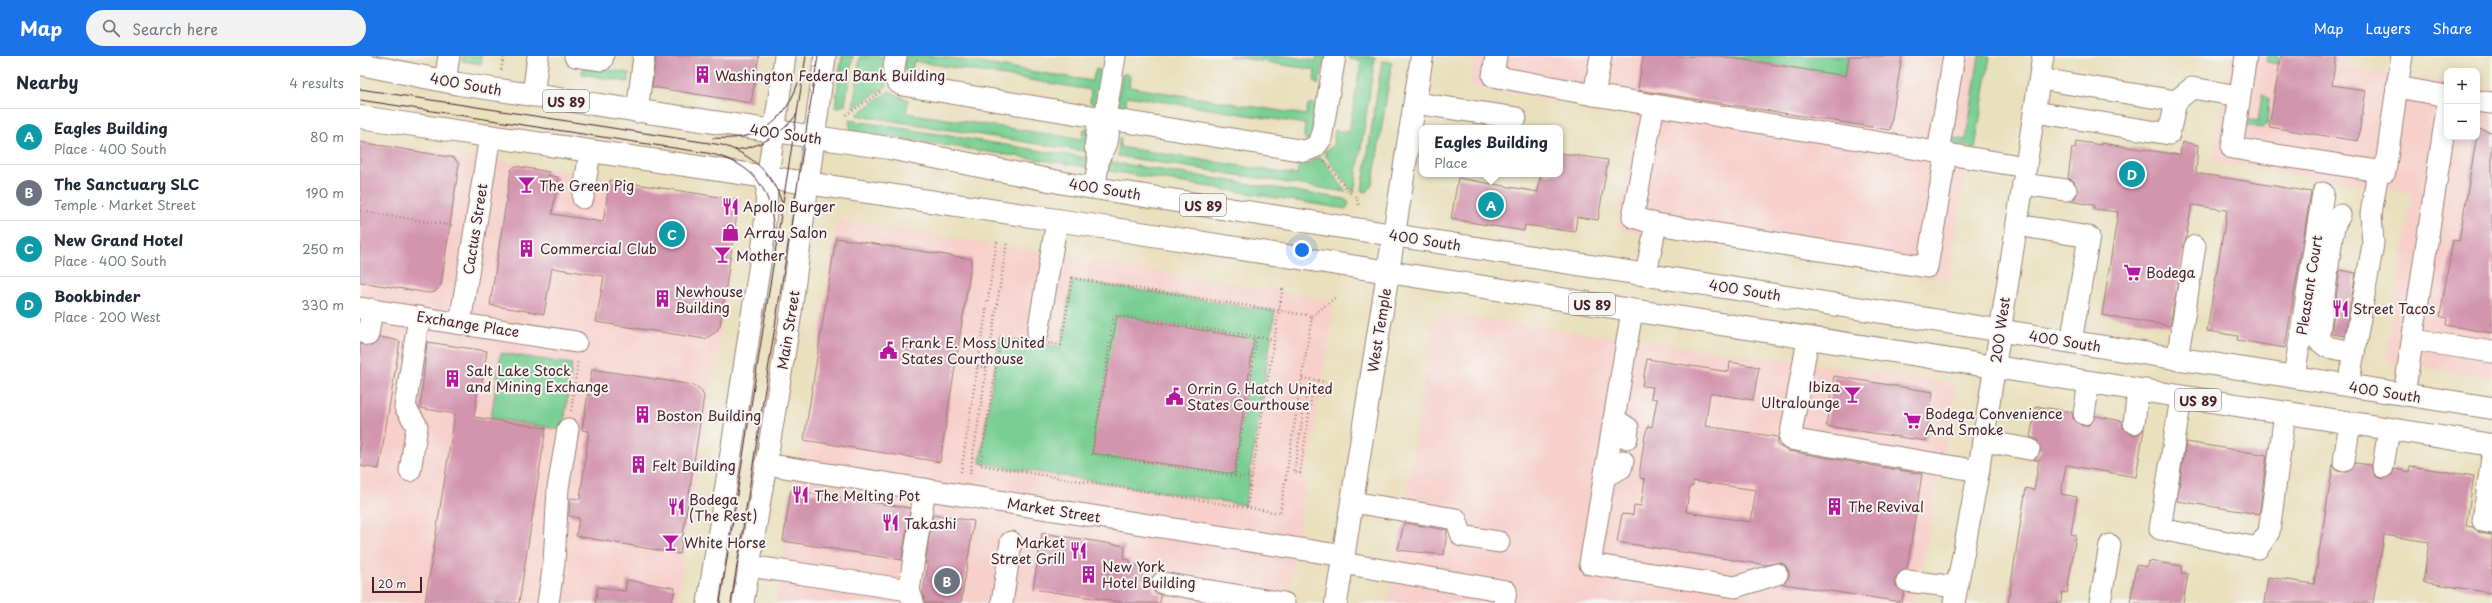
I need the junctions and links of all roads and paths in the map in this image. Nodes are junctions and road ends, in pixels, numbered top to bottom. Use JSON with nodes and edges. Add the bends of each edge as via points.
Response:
{"nodes":[{"id":1,"x":449,"y":56,"type":"edge"},
{"id":2,"x":504,"y":56,"type":"edge"},
{"id":3,"x":538,"y":56,"type":"edge"},
{"id":4,"x":575,"y":56,"type":"edge"},
{"id":5,"x":603,"y":56,"type":"edge"},
{"id":6,"x":644,"y":56,"type":"edge"},
{"id":7,"x":785,"y":56,"type":"edge"},
{"id":8,"x":826,"y":56,"type":"edge"},
{"id":9,"x":896,"y":56,"type":"edge"},
{"id":10,"x":1115,"y":56,"type":"edge"},
{"id":11,"x":1335,"y":56,"type":"edge"},
{"id":12,"x":1422,"y":56,"type":"edge"},
{"id":13,"x":1496,"y":56,"type":"edge"},
{"id":14,"x":1601,"y":56,"type":"edge"},
{"id":15,"x":1954,"y":56,"type":"edge"},
{"id":16,"x":2043,"y":56,"type":"edge"},
{"id":17,"x":2246,"y":56,"type":"edge"},
{"id":18,"x":2402,"y":56,"type":"edge"},
{"id":19,"x":360,"y":64,"type":"edge"},
{"id":20,"x":501,"y":70,"type":"dead end"},
{"id":21,"x":2040,"y":79,"type":"junction"},
{"id":22,"x":445,"y":81,"type":"junction"},
{"id":23,"x":896,"y":82,"type":"junction"},
{"id":24,"x":2397,"y":87,"type":"junction"},
{"id":25,"x":1594,"y":95,"type":"junction"},
{"id":26,"x":2444,"y":95,"type":"edge"},
{"id":27,"x":533,"y":96,"type":"junction"},
{"id":28,"x":2239,"y":96,"type":"junction"},
{"id":29,"x":2176,"y":100,"type":"junction"},
{"id":30,"x":2480,"y":101,"type":"edge"},
{"id":31,"x":1415,"y":103,"type":"junction"},
{"id":32,"x":2492,"y":103,"type":"edge"},
{"id":33,"x":1654,"y":105,"type":"junction"},
{"id":34,"x":637,"y":112,"type":"junction"},
{"id":35,"x":2035,"y":112,"type":"junction"},
{"id":36,"x":846,"y":115,"type":"dead end"},
{"id":37,"x":360,"y":117,"type":"edge"},
{"id":38,"x":1105,"y":118,"type":"junction"},
{"id":39,"x":1516,"y":118,"type":"dead end"},
{"id":40,"x":2444,"y":129,"type":"edge"},
{"id":41,"x":773,"y":132,"type":"junction"},
{"id":42,"x":490,"y":136,"type":"junction"},
{"id":43,"x":814,"y":137,"type":"junction"},
{"id":44,"x":1315,"y":147,"type":"junction"},
{"id":45,"x":590,"y":151,"type":"junction"},
{"id":46,"x":1942,"y":153,"type":"junction"},
{"id":47,"x":2378,"y":171,"type":"junction"},
{"id":48,"x":2025,"y":176,"type":"junction"},
{"id":49,"x":767,"y":178,"type":"junction"},
{"id":50,"x":809,"y":185,"type":"junction"},
{"id":51,"x":1095,"y":188,"type":"junction"},
{"id":52,"x":2066,"y":190,"type":"dead end"},
{"id":53,"x":2323,"y":193,"type":"dead end"},
{"id":54,"x":1352,"y":196,"type":"dead end"},
{"id":55,"x":1356,"y":196,"type":"dead end"},
{"id":56,"x":583,"y":198,"type":"dead end"},
{"id":57,"x":1359,"y":205,"type":"dead end"},
{"id":58,"x":360,"y":211,"type":"edge"},
{"id":59,"x":2370,"y":214,"type":"junction"},
{"id":60,"x":2340,"y":215,"type":"junction"},
{"id":61,"x":1057,"y":220,"type":"junction"},
{"id":62,"x":1656,"y":224,"type":"junction"},
{"id":63,"x":2017,"y":225,"type":"junction"},
{"id":64,"x":454,"y":226,"type":"dead end"},
{"id":65,"x":2318,"y":226,"type":"junction"},
{"id":66,"x":1394,"y":235,"type":"junction"},
{"id":67,"x":997,"y":241,"type":"dead end"},
{"id":68,"x":1007,"y":242,"type":"dead end"},
{"id":69,"x":2195,"y":246,"type":"dead end"},
{"id":70,"x":1388,"y":272,"type":"junction"},
{"id":71,"x":1646,"y":274,"type":"junction"},
{"id":72,"x":1282,"y":286,"type":"dead end"},
{"id":73,"x":1336,"y":297,"type":"dead end"},
{"id":74,"x":366,"y":309,"type":"edge"},
{"id":75,"x":1278,"y":310,"type":"junction"},
{"id":76,"x":1632,"y":311,"type":"junction"},
{"id":77,"x":1312,"y":316,"type":"junction"},
{"id":78,"x":419,"y":317,"type":"junction"},
{"id":79,"x":460,"y":323,"type":"junction"},
{"id":80,"x":1999,"y":330,"type":"junction"},
{"id":81,"x":1038,"y":333,"type":"dead end"},
{"id":82,"x":368,"y":335,"type":"dead end"},
{"id":83,"x":1257,"y":336,"type":"junction"},
{"id":84,"x":1274,"y":339,"type":"junction"},
{"id":85,"x":1808,"y":339,"type":"junction"},
{"id":86,"x":2413,"y":340,"type":"junction"},
{"id":87,"x":576,"y":342,"type":"joint"},
{"id":88,"x":2071,"y":342,"type":"junction"},
{"id":89,"x":2354,"y":352,"type":"junction"},
{"id":90,"x":2492,"y":352,"type":"edge"},
{"id":91,"x":2177,"y":360,"type":"junction"},
{"id":92,"x":977,"y":366,"type":"junction"},
{"id":93,"x":987,"y":368,"type":"junction"},
{"id":94,"x":1994,"y":368,"type":"junction"},
{"id":95,"x":2294,"y":377,"type":"junction"},
{"id":96,"x":1302,"y":378,"type":"junction"},
{"id":97,"x":1326,"y":382,"type":"dead end"},
{"id":98,"x":2089,"y":383,"type":"junction"},
{"id":99,"x":2348,"y":386,"type":"junction"},
{"id":100,"x":1301,"y":387,"type":"junction"},
{"id":101,"x":2138,"y":391,"type":"junction"},
{"id":102,"x":2404,"y":395,"type":"junction"},
{"id":103,"x":1324,"y":396,"type":"dead end"},
{"id":104,"x":2181,"y":398,"type":"junction"},
{"id":105,"x":2492,"y":408,"type":"edge"},
{"id":106,"x":2285,"y":413,"type":"junction"},
{"id":107,"x":2084,"y":414,"type":"dead end"},
{"id":108,"x":1614,"y":419,"type":"junction"},
{"id":109,"x":2134,"y":423,"type":"dead end"},
{"id":110,"x":2350,"y":423,"type":"junction"},
{"id":111,"x":568,"y":429,"type":"joint"},
{"id":112,"x":2389,"y":429,"type":"junction"},
{"id":113,"x":1627,"y":438,"type":"dead end"},
{"id":114,"x":1984,"y":440,"type":"junction"},
{"id":115,"x":2492,"y":445,"type":"edge"},
{"id":116,"x":2029,"y":448,"type":"dead end"},
{"id":117,"x":2492,"y":458,"type":"edge"},
{"id":118,"x":1623,"y":461,"type":"dead end"},
{"id":119,"x":2344,"y":461,"type":"dead end"},
{"id":120,"x":765,"y":464,"type":"junction"},
{"id":121,"x":2383,"y":467,"type":"dead end"},
{"id":122,"x":410,"y":471,"type":"dead end"},
{"id":123,"x":1979,"y":471,"type":"junction"},
{"id":124,"x":961,"y":472,"type":"dead end"},
{"id":125,"x":970,"y":474,"type":"dead end"},
{"id":126,"x":1235,"y":476,"type":"junction"},
{"id":127,"x":1605,"y":476,"type":"junction"},
{"id":128,"x":1252,"y":478,"type":"junction"},
{"id":129,"x":925,"y":489,"type":"junction"},
{"id":130,"x":1352,"y":502,"type":"junction"},
{"id":131,"x":2490,"y":504,"type":"edge"},
{"id":132,"x":1247,"y":508,"type":"junction"},
{"id":133,"x":1010,"y":542,"type":"dead end"},
{"id":134,"x":1499,"y":542,"type":"dead end"},
{"id":135,"x":2110,"y":545,"type":"dead end"},
{"id":136,"x":1343,"y":560,"type":"junction"},
{"id":137,"x":749,"y":566,"type":"junction"},
{"id":138,"x":1778,"y":574,"type":"dead end"},
{"id":139,"x":1907,"y":581,"type":"dead end"},
{"id":140,"x":1162,"y":583,"type":"dead end"},
{"id":141,"x":1955,"y":595,"type":"edge"},
{"id":142,"x":911,"y":596,"type":"edge"},
{"id":143,"x":548,"y":603,"type":"edge"},
{"id":144,"x":708,"y":603,"type":"edge"},
{"id":145,"x":743,"y":603,"type":"edge"},
{"id":146,"x":1002,"y":603,"type":"edge"},
{"id":147,"x":1284,"y":603,"type":"edge"},
{"id":148,"x":1336,"y":603,"type":"edge"},
{"id":149,"x":1504,"y":603,"type":"edge"},
{"id":150,"x":2100,"y":603,"type":"edge"}],
"edges":[{"from":1,"to":22,"type":"street"},
{"from":2,"to":20,"type":"path"},
{"from":3,"to":27,"type":"street"},
{"from":4,"to":5,"type":"street","via":[[602,60]]},
{"from":6,"to":34,"type":"street"},
{"from":7,"to":41,"type":"street"},
{"from":8,"to":43,"type":"street","name":"Main Street"},
{"from":9,"to":23,"type":"street","via":[[893,76]]},
{"from":10,"to":38,"type":"street"},
{"from":11,"to":44,"type":"street","via":[[1321,140]]},
{"from":12,"to":31,"type":"main road","name":"West Temple"},
{"from":13,"to":25,"type":"street","via":[[1493,76]]},
{"from":14,"to":25,"type":"street"},
{"from":15,"to":46,"type":"street"},
{"from":16,"to":21,"type":"street","name":"200 West"},
{"from":17,"to":28,"type":"street"},
{"from":18,"to":24,"type":"street"},
{"from":19,"to":22,"type":"main road","name":"400 South","number":"US 89"},
{"from":21,"to":29,"type":"street"},
{"from":21,"to":35,"type":"street","name":"200 West"},
{"from":22,"to":27,"type":"main road","name":"400 South","number":"US 89"},
{"from":23,"to":36,"type":"path"},
{"from":23,"to":38,"type":"street"},
{"from":24,"to":26,"type":"street"},
{"from":24,"to":47,"type":"street","via":[[2385,172]]},
{"from":25,"to":33,"type":"street"},
{"from":27,"to":34,"type":"main road","name":"400 South","number":"US 89"},
{"from":28,"to":29,"type":"street","via":[[2192,88]]},
{"from":28,"to":47,"type":"street","via":[[2232,148]]},
{"from":29,"to":35,"type":"street","via":[[2169,134]]},
{"from":30,"to":32,"type":"street"},
{"from":31,"to":39,"type":"street"},
{"from":31,"to":66,"type":"main road","name":"West Temple"},
{"from":33,"to":46,"type":"street"},
{"from":33,"to":62,"type":"street","via":[[1633,217]]},
{"from":34,"to":41,"type":"main road","name":"400 South","number":"US 89"},
{"from":35,"to":48,"type":"street","name":"200 West"},
{"from":37,"to":42,"type":"main road","number":"US 89"},
{"from":38,"to":44,"type":"street","via":[[1305,151]]},
{"from":38,"to":51,"type":"street","via":[[1109,128],[1106,150],[1099,156]]},
{"from":40,"to":86,"type":"street"},
{"from":41,"to":43,"type":"main road","name":"400 South","number":"US 89"},
{"from":41,"to":49,"type":"street"},
{"from":42,"to":45,"type":"main road","number":"US 89"},
{"from":42,"to":79,"type":"street","name":"Cactus Street"},
{"from":43,"to":50,"type":"street","name":"Main Street"},
{"from":43,"to":51,"type":"main road","name":"400 South","number":"US 89","via":[[889,148]]},
{"from":44,"to":54,"type":"path"},
{"from":45,"to":49,"type":"main road","number":"US 89"},
{"from":45,"to":56,"type":"street"},
{"from":46,"to":48,"type":"street"},
{"from":46,"to":62,"type":"street","via":[[1928,267]]},
{"from":47,"to":59,"type":"street"},
{"from":48,"to":52,"type":"street"},
{"from":48,"to":63,"type":"street","name":"200 West"},
{"from":49,"to":50,"type":"main road","number":"US 89"},
{"from":49,"to":144,"type":"street","via":[[764,237]]},
{"from":50,"to":61,"type":"main road","number":"US 89"},
{"from":50,"to":120,"type":"street","name":"Main Street","via":[[790,319]]},
{"from":51,"to":66,"type":"main road","name":"400 South","number":"US 89"},
{"from":53,"to":65,"type":"street","name":"Pleasant Court"},
{"from":55,"to":57,"type":"path"},
{"from":58,"to":64,"type":"path"},
{"from":59,"to":60,"type":"street","via":[[2353,212]]},
{"from":59,"to":89,"type":"street","via":[[2373,244]]},
{"from":60,"to":65,"type":"street"},
{"from":60,"to":89,"type":"street","via":[[2332,237],[2318,340],[2327,347]]},
{"from":61,"to":70,"type":"main road","number":"US 89"},
{"from":61,"to":81,"type":"street"},
{"from":62,"to":71,"type":"street"},
{"from":63,"to":80,"type":"street","name":"200 West"},
{"from":63,"to":88,"type":"street","via":[[2089,237]]},
{"from":65,"to":95,"type":"street","name":"Pleasant Court","via":[[2300,300]]},
{"from":66,"to":70,"type":"main road","name":"West Temple"},
{"from":66,"to":71,"type":"main road","name":"400 South","number":"US 89"},
{"from":67,"to":92,"type":"path"},
{"from":68,"to":93,"type":"path"},
{"from":69,"to":91,"type":"street"},
{"from":70,"to":76,"type":"main road","number":"US 89"},
{"from":70,"to":130,"type":"main road","name":"West Temple"},
{"from":71,"to":80,"type":"main road","name":"400 South","number":"US 89"},
{"from":72,"to":75,"type":"path"},
{"from":73,"to":77,"type":"path"},
{"from":74,"to":78,"type":"street","name":"Exchange Place"},
{"from":74,"to":82,"type":"street"},
{"from":75,"to":77,"type":"path"},
{"from":75,"to":84,"type":"path"},
{"from":75,"to":132,"type":"path","via":[[1072,278],[1060,346],[1001,337],[980,465]]},
{"from":76,"to":85,"type":"main road","number":"US 89"},
{"from":76,"to":108,"type":"street"},
{"from":77,"to":96,"type":"path"},
{"from":78,"to":79,"type":"street","name":"Exchange Place"},
{"from":78,"to":122,"type":"street","via":[[404,407],[417,426]]},
{"from":79,"to":87,"type":"street","name":"Exchange Place"},
{"from":80,"to":88,"type":"main road","name":"400 South","number":"US 89"},
{"from":80,"to":94,"type":"street","name":"200 West"},
{"from":83,"to":84,"type":"path"},
{"from":83,"to":126,"type":"path"},
{"from":83,"to":126,"type":"path","via":[[1114,314],[1092,454]]},
{"from":84,"to":128,"type":"path"},
{"from":85,"to":94,"type":"main road","number":"US 89"},
{"from":85,"to":123,"type":"street","via":[[1790,439]]},
{"from":86,"to":90,"type":"street"},
{"from":86,"to":102,"type":"street"},
{"from":87,"to":111,"type":"path","via":[[579,355]]},
{"from":88,"to":91,"type":"main road","name":"400 South","number":"US 89"},
{"from":89,"to":99,"type":"street"},
{"from":91,"to":95,"type":"main road","name":"400 South","number":"US 89"},
{"from":92,"to":93,"type":"path"},
{"from":92,"to":124,"type":"path"},
{"from":93,"to":125,"type":"path"},
{"from":94,"to":98,"type":"main road","number":"US 89"},
{"from":94,"to":114,"type":"street","name":"200 West"},
{"from":95,"to":99,"type":"main road","name":"400 South","number":"US 89"},
{"from":96,"to":97,"type":"path"},
{"from":96,"to":100,"type":"path"},
{"from":98,"to":101,"type":"main road","number":"US 89"},
{"from":98,"to":107,"type":"street"},
{"from":99,"to":102,"type":"main road","name":"400 South","number":"US 89"},
{"from":100,"to":103,"type":"path","via":[[1307,389],[1294,472],[1300,473],[1312,394]]},
{"from":100,"to":132,"type":"path","via":[[1280,513]]},
{"from":101,"to":104,"type":"main road","number":"US 89"},
{"from":101,"to":109,"type":"street"},
{"from":102,"to":105,"type":"main road","name":"400 South","number":"US 89"},
{"from":104,"to":106,"type":"main road","number":"US 89"},
{"from":104,"to":106,"type":"street","via":[[2160,529],[2258,548],[2268,532]]},
{"from":106,"to":110,"type":"main road","number":"US 89"},
{"from":108,"to":113,"type":"street","via":[[1628,428]]},
{"from":108,"to":127,"type":"street"},
{"from":110,"to":112,"type":"main road","number":"US 89"},
{"from":110,"to":119,"type":"street"},
{"from":111,"to":143,"type":"street","via":[[558,488],[554,563]]},
{"from":112,"to":115,"type":"main road","number":"US 89"},
{"from":112,"to":121,"type":"street"},
{"from":114,"to":116,"type":"street"},
{"from":114,"to":123,"type":"street","name":"200 West"},
{"from":117,"to":131,"type":"street"},
{"from":118,"to":127,"type":"street","via":[[1621,468]]},
{"from":120,"to":129,"type":"street","name":"Market Street"},
{"from":120,"to":137,"type":"street","name":"Main Street"},
{"from":123,"to":141,"type":"street","name":"200 West"},
{"from":126,"to":128,"type":"path"},
{"from":127,"to":138,"type":"street","via":[[1590,564],[1735,588]]},
{"from":128,"to":132,"type":"path"},
{"from":129,"to":136,"type":"street","name":"Market Street"},
{"from":129,"to":142,"type":"street"},
{"from":130,"to":134,"type":"street","via":[[1456,519],[1462,536]]},
{"from":130,"to":136,"type":"main road","name":"West Temple"},
{"from":133,"to":146,"type":"street"},
{"from":135,"to":150,"type":"street"},
{"from":136,"to":148,"type":"main road","name":"West Temple"},
{"from":136,"to":149,"type":"street","name":"Market Street","via":[[1506,591]]},
{"from":137,"to":142,"type":"street"},
{"from":137,"to":145,"type":"street","name":"Main Street"},
{"from":139,"to":141,"type":"street"},
{"from":140,"to":147,"type":"street"}]}
